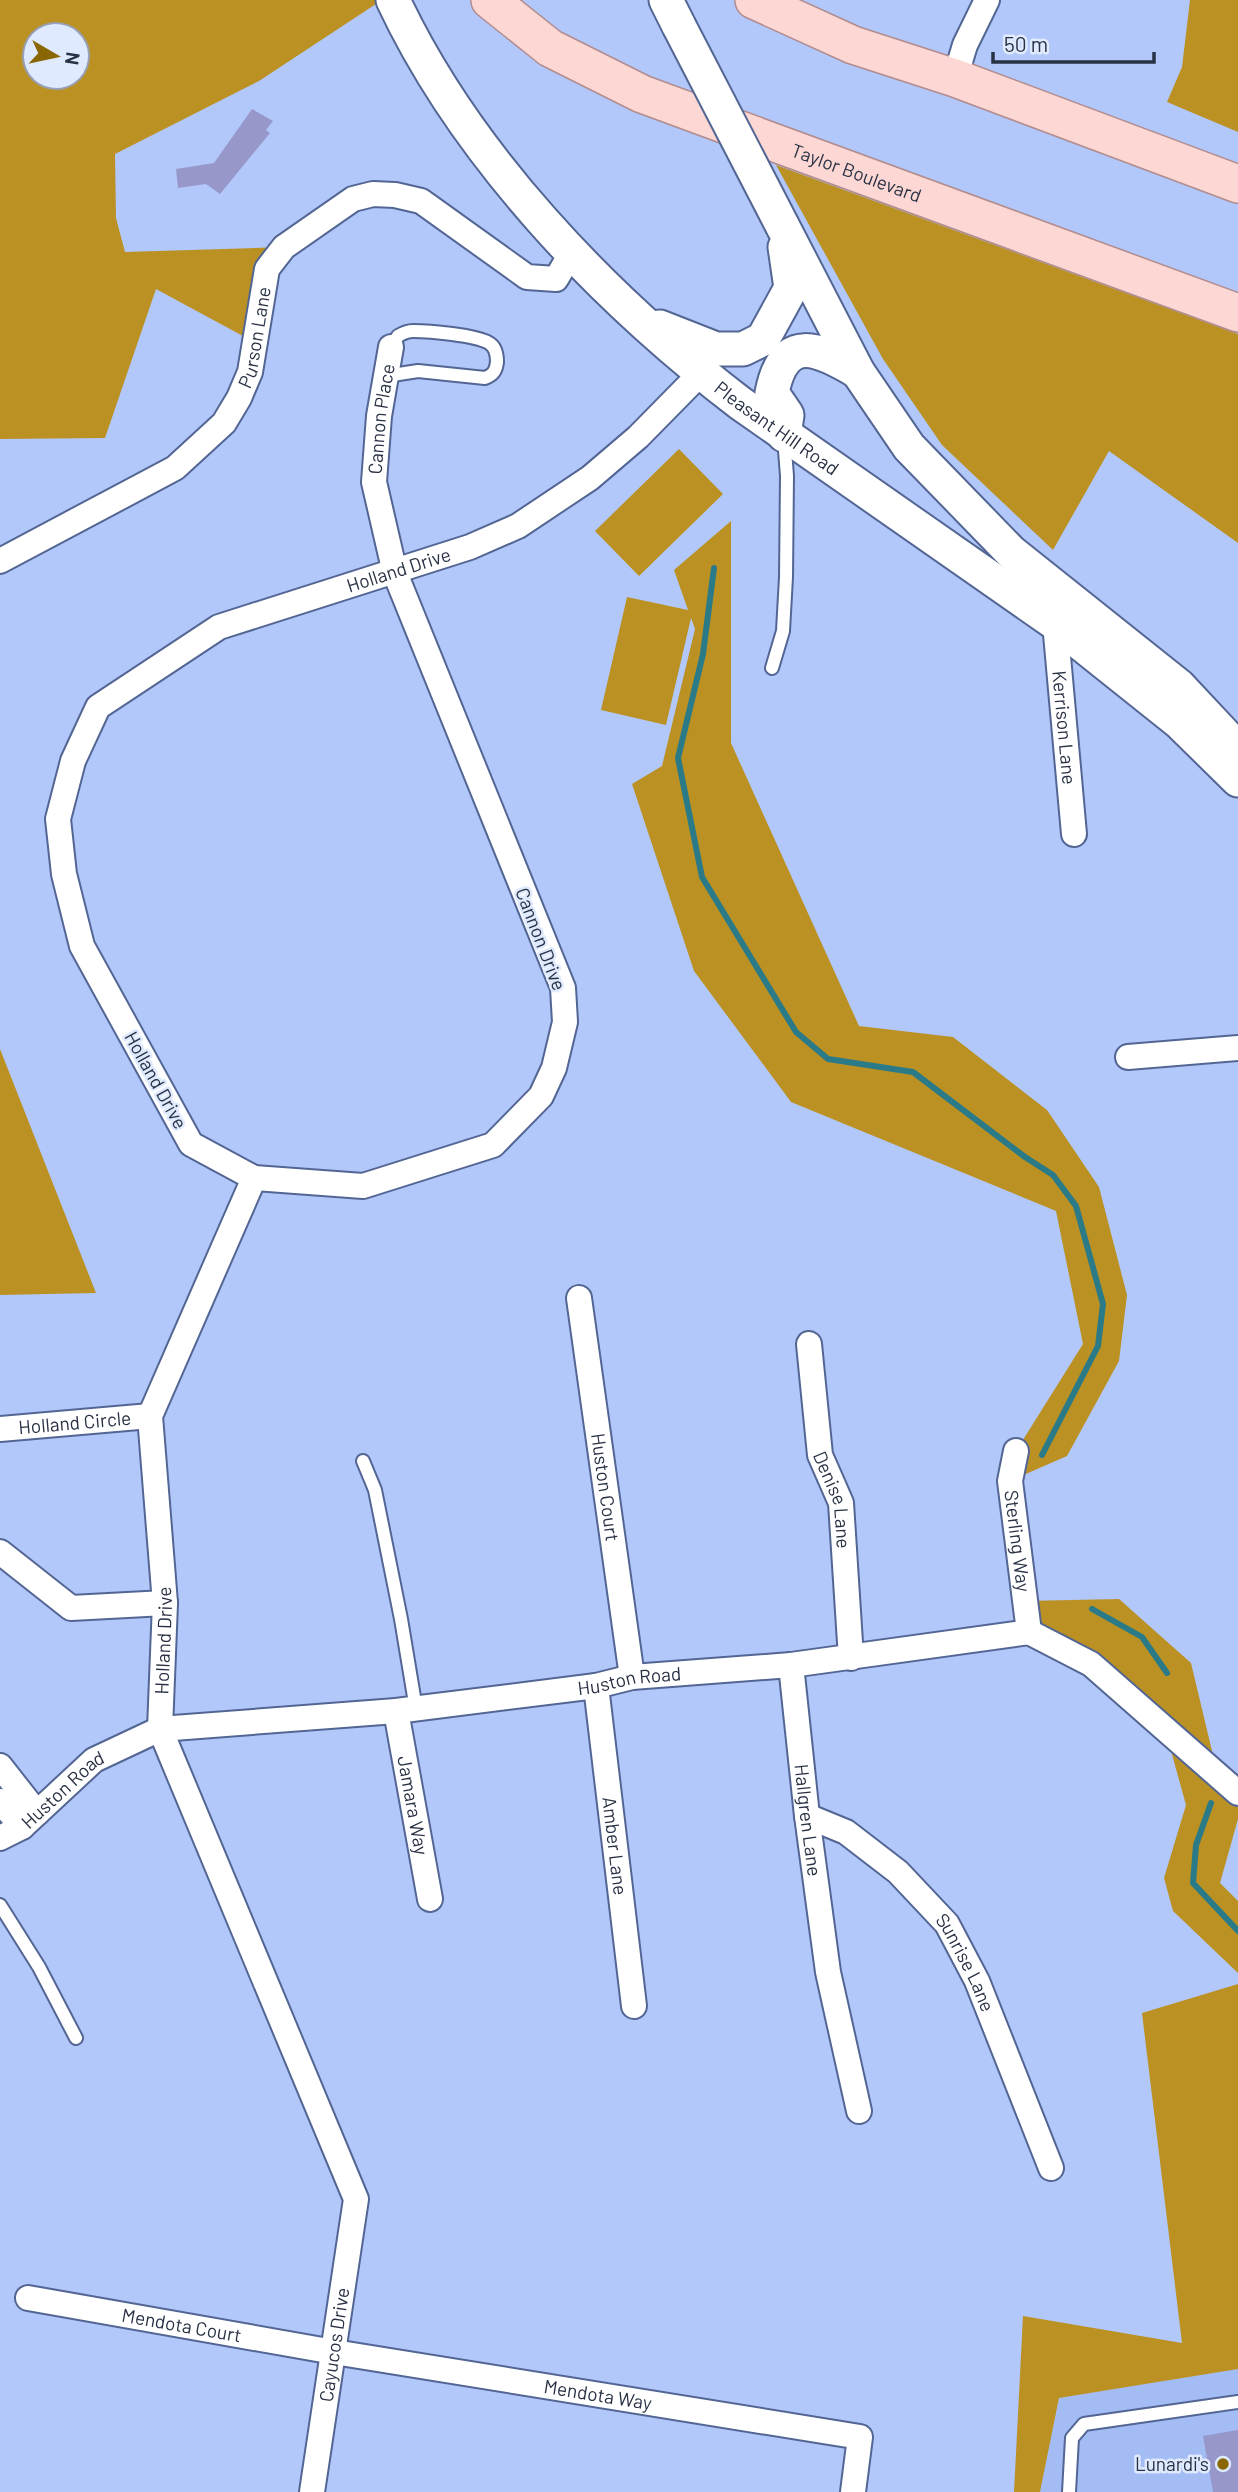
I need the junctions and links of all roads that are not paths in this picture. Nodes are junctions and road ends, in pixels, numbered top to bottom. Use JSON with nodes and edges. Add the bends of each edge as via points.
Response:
{"nodes":[{"id":1,"x":393,"y":0,"type":"edge"},
{"id":2,"x":490,"y":0,"type":"edge"},
{"id":3,"x":754,"y":0,"type":"edge"},
{"id":4,"x":987,"y":0,"type":"edge"},
{"id":5,"x":673,"y":13,"type":"edge"},
{"id":6,"x":955,"y":78,"type":"junction"},
{"id":7,"x":1238,"y":184,"type":"edge"},
{"id":8,"x":782,"y":226,"type":"junction"},
{"id":9,"x":572,"y":252,"type":"junction"},
{"id":10,"x":1238,"y":313,"type":"edge"},
{"id":11,"x":639,"y":319,"type":"junction"},
{"id":12,"x":391,"y":347,"type":"joint"},
{"id":13,"x":858,"y":372,"type":"junction"},
{"id":14,"x":701,"y":373,"type":"junction"},
{"id":15,"x":387,"y":376,"type":"junction"},
{"id":16,"x":784,"y":435,"type":"junction"},
{"id":17,"x":0,"y":561,"type":"edge"},
{"id":18,"x":394,"y":573,"type":"junction"},
{"id":19,"x":1055,"y":623,"type":"junction"},
{"id":20,"x":772,"y":668,"type":"dead end"},
{"id":21,"x":1238,"y":749,"type":"edge"},
{"id":22,"x":1238,"y":780,"type":"edge"},
{"id":23,"x":1074,"y":834,"type":"dead end"},
{"id":24,"x":1238,"y":1048,"type":"edge"},
{"id":25,"x":1128,"y":1057,"type":"dead end"},
{"id":26,"x":254,"y":1178,"type":"junction"},
{"id":27,"x":579,"y":1298,"type":"dead end"},
{"id":28,"x":809,"y":1344,"type":"dead end"},
{"id":29,"x":150,"y":1416,"type":"junction"},
{"id":30,"x":0,"y":1429,"type":"edge"},
{"id":31,"x":1017,"y":1451,"type":"dead end"},
{"id":32,"x":363,"y":1461,"type":"dead end"},
{"id":33,"x":0,"y":1552,"type":"edge"},
{"id":34,"x":165,"y":1603,"type":"junction"},
{"id":35,"x":1028,"y":1632,"type":"junction"},
{"id":36,"x":851,"y":1658,"type":"junction"},
{"id":37,"x":791,"y":1665,"type":"junction"},
{"id":38,"x":632,"y":1677,"type":"junction"},
{"id":39,"x":596,"y":1686,"type":"junction"},
{"id":40,"x":406,"y":1710,"type":"junction"},
{"id":41,"x":160,"y":1729,"type":"junction"},
{"id":42,"x":0,"y":1766,"type":"edge"},
{"id":43,"x":1238,"y":1793,"type":"edge"},
{"id":44,"x":0,"y":1801,"type":"edge"},
{"id":45,"x":807,"y":1816,"type":"junction"},
{"id":46,"x":20,"y":1826,"type":"edge"},
{"id":47,"x":430,"y":1899,"type":"dead end"},
{"id":48,"x":0,"y":1905,"type":"edge"},
{"id":49,"x":634,"y":2006,"type":"dead end"},
{"id":50,"x":76,"y":2038,"type":"dead end"},
{"id":51,"x":859,"y":2111,"type":"dead end"},
{"id":52,"x":1051,"y":2168,"type":"dead end"},
{"id":53,"x":356,"y":2199,"type":"joint"},
{"id":54,"x":28,"y":2298,"type":"dead end"},
{"id":55,"x":334,"y":2352,"type":"junction"},
{"id":56,"x":1238,"y":2402,"type":"edge"},
{"id":57,"x":312,"y":2492,"type":"edge"},
{"id":58,"x":853,"y":2492,"type":"edge"},
{"id":59,"x":1069,"y":2492,"type":"edge"}],
"edges":[{"from":1,"to":9,"type":"main road","name":"Pleasant Hill Road","via":[[412,41],[494,163]]},
{"from":2,"to":10,"type":"main road","name":"Taylor Boulevard","via":[[550,48],[642,93]]},
{"from":3,"to":6,"type":"main road","via":[[853,45]]},
{"from":4,"to":6,"type":"street"},
{"from":5,"to":8,"type":"main road","bridge":true},
{"from":6,"to":7,"type":"main road"},
{"from":8,"to":11,"type":"main road","via":[[791,288],[763,339],[743,349],[716,349]]},
{"from":8,"to":13,"type":"main road"},
{"from":9,"to":11,"type":"main road","name":"Pleasant Hill Road"},
{"from":9,"to":17,"type":"street","name":"Purson Lane","via":[[556,279],[527,277],[421,201],[373,194],[354,199],[284,247],[267,269],[250,372],[224,423],[175,468]]},
{"from":11,"to":14,"type":"main road","name":"Pleasant Hill Road"},
{"from":12,"to":15,"type":"street","name":"Cannon Place"},
{"from":12,"to":15,"type":"lane","via":[[398,336],[415,331],[477,338],[493,346],[496,369],[485,378],[418,371]]},
{"from":13,"to":16,"type":"main road","via":[[824,353],[803,350],[788,357],[779,367],[772,393],[787,415]]},
{"from":13,"to":21,"type":"main road","via":[[909,447],[1010,552],[1179,686]]},
{"from":14,"to":16,"type":"main road","name":"Pleasant Hill Road"},
{"from":14,"to":18,"type":"street","name":"Holland Drive","via":[[590,478],[518,526]]},
{"from":15,"to":18,"type":"street","name":"Cannon Place","via":[[374,482]]},
{"from":16,"to":19,"type":"main road","name":"Pleasant Hill Road"},
{"from":16,"to":20,"type":"lane","via":[[786,577],[783,631]]},
{"from":18,"to":26,"type":"street","name":"Cannon Drive","via":[[563,988],[565,1022],[554,1068],[541,1096],[493,1144],[363,1186]]},
{"from":18,"to":26,"type":"street","name":"Holland Drive","via":[[219,627],[98,707],[73,761],[58,818],[64,874],[82,946],[191,1144]]},
{"from":19,"to":22,"type":"main road","name":"Pleasant Hill Road","via":[[1179,722]]},
{"from":19,"to":23,"type":"street","name":"Kerrison Lane"},
{"from":24,"to":25,"type":"street"},
{"from":26,"to":29,"type":"street","name":"Holland Drive"},
{"from":27,"to":38,"type":"street","name":"Huston Court"},
{"from":28,"to":36,"type":"street","name":"Denise Lane","via":[[820,1455],[841,1503]]},
{"from":29,"to":30,"type":"street","name":"Holland Circle"},
{"from":29,"to":34,"type":"street","name":"Holland Drive"},
{"from":31,"to":35,"type":"street","name":"Sterling Way","via":[[1010,1480]]},
{"from":32,"to":40,"type":"lane","via":[[375,1490],[401,1619]]},
{"from":33,"to":34,"type":"street","via":[[71,1608]]},
{"from":34,"to":41,"type":"street","name":"Holland Drive"},
{"from":35,"to":36,"type":"street","name":"Huston Road"},
{"from":35,"to":43,"type":"street","via":[[1091,1664]]},
{"from":36,"to":37,"type":"street","name":"Huston Road"},
{"from":37,"to":38,"type":"street","name":"Huston Road"},
{"from":37,"to":45,"type":"street","name":"Hallgren Lane"},
{"from":38,"to":39,"type":"street","name":"Huston Road"},
{"from":39,"to":40,"type":"street","name":"Huston Road"},
{"from":39,"to":49,"type":"street","name":"Amber Lane"},
{"from":40,"to":41,"type":"street","name":"Huston Road"},
{"from":40,"to":47,"type":"street","name":"Jamara Way"},
{"from":41,"to":46,"type":"street","name":"Huston Road","via":[[94,1760]]},
{"from":41,"to":53,"type":"street","name":"Holland Drive"},
{"from":42,"to":46,"type":"street"},
{"from":44,"to":46,"type":"street"},
{"from":45,"to":51,"type":"street","name":"Hallgren Lane","via":[[828,1972]]},
{"from":45,"to":52,"type":"street","name":"Sunrise Lane","via":[[846,1832],[867,1848],[898,1872],[947,1924],[977,1981]]},
{"from":48,"to":50,"type":"lane"},
{"from":53,"to":55,"type":"street","name":"Cayucos Drive"},
{"from":54,"to":55,"type":"street","name":"Mendota Court"},
{"from":55,"to":57,"type":"street","name":"Cayucos Drive"},
{"from":55,"to":58,"type":"street","name":"Mendota Way","via":[[860,2437]]},
{"from":56,"to":59,"type":"lane","via":[[1084,2424],[1072,2438]]}]}
